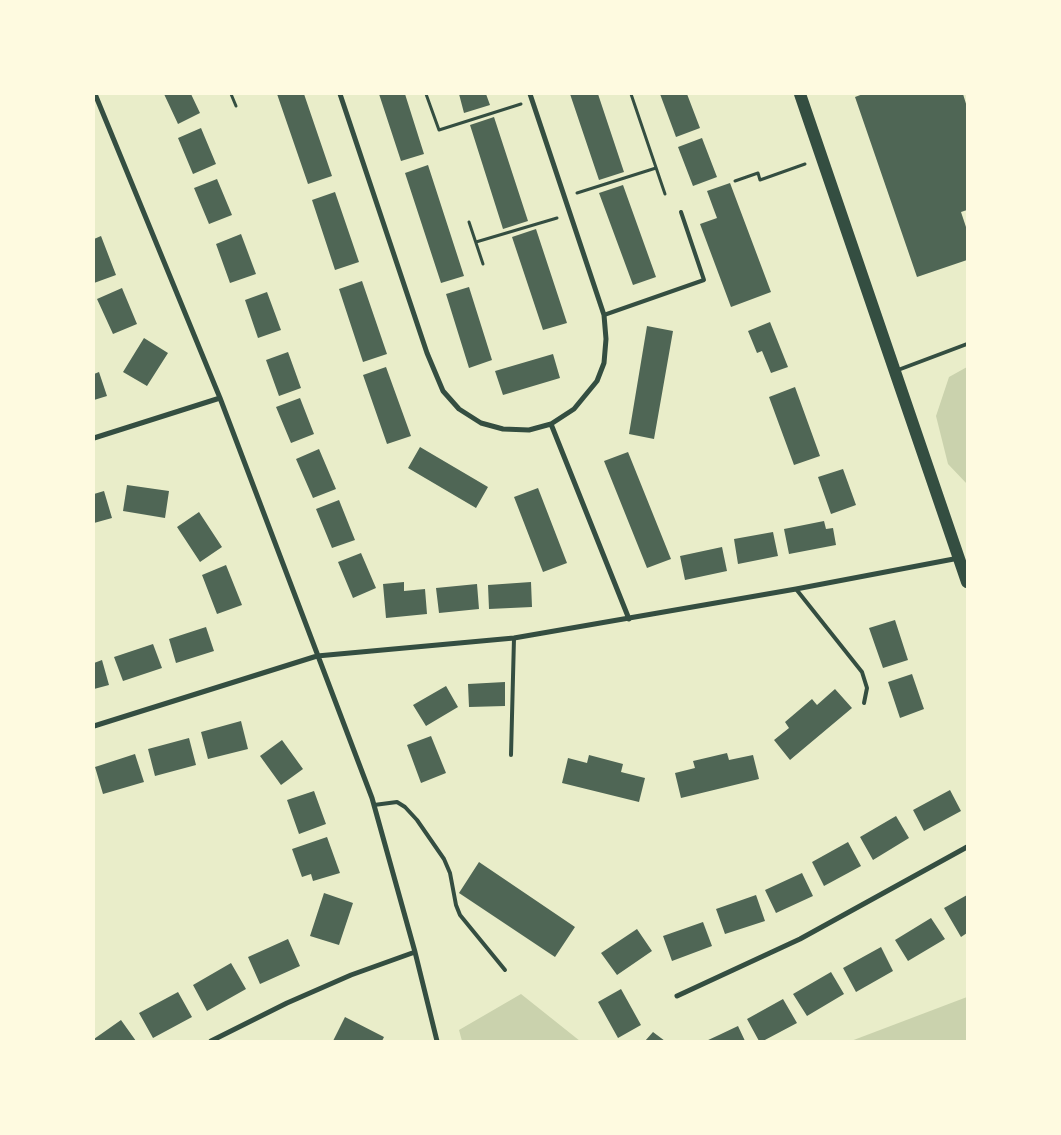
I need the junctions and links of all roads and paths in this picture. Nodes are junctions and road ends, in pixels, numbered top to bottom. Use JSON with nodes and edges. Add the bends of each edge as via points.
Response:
{"nodes":[{"id":1,"x":95,"y":94,"type":"edge"},
{"id":2,"x":231,"y":94,"type":"edge"},
{"id":3,"x":340,"y":94,"type":"edge"},
{"id":4,"x":426,"y":94,"type":"edge"},
{"id":5,"x":530,"y":94,"type":"edge"},
{"id":6,"x":631,"y":94,"type":"edge"},
{"id":7,"x":800,"y":94,"type":"edge"},
{"id":8,"x":532,"y":100,"type":"junction"},
{"id":9,"x":236,"y":106,"type":"dead end"},
{"id":10,"x":822,"y":158,"type":"junction"},
{"id":11,"x":656,"y":168,"type":"junction"},
{"id":12,"x":735,"y":181,"type":"dead end"},
{"id":13,"x":665,"y":194,"type":"dead end"},
{"id":14,"x":565,"y":197,"type":"junction"},
{"id":15,"x":681,"y":212,"type":"dead end"},
{"id":16,"x":570,"y":214,"type":"junction"},
{"id":17,"x":469,"y":222,"type":"dead end"},
{"id":18,"x":476,"y":242,"type":"junction"},
{"id":19,"x":483,"y":264,"type":"dead end"},
{"id":20,"x":604,"y":315,"type":"junction"},
{"id":21,"x":967,"y":344,"type":"edge"},
{"id":22,"x":896,"y":371,"type":"junction"},
{"id":23,"x":220,"y":398,"type":"junction"},
{"id":24,"x":551,"y":424,"type":"junction"},
{"id":25,"x":94,"y":438,"type":"edge"},
{"id":26,"x":959,"y":558,"type":"junction"},
{"id":27,"x":967,"y":582,"type":"edge"},
{"id":28,"x":796,"y":589,"type":"junction"},
{"id":29,"x":629,"y":618,"type":"junction"},
{"id":30,"x":514,"y":638,"type":"junction"},
{"id":31,"x":317,"y":656,"type":"junction"},
{"id":32,"x":864,"y":703,"type":"dead end"},
{"id":33,"x":94,"y":726,"type":"edge"},
{"id":34,"x":511,"y":755,"type":"dead end"},
{"id":35,"x":374,"y":805,"type":"junction"},
{"id":36,"x":967,"y":847,"type":"edge"},
{"id":37,"x":415,"y":952,"type":"junction"},
{"id":38,"x":505,"y":970,"type":"dead end"},
{"id":39,"x":677,"y":996,"type":"dead end"},
{"id":40,"x":211,"y":1041,"type":"edge"},
{"id":41,"x":437,"y":1041,"type":"edge"}],
"edges":[{"from":1,"to":23,"type":"street"},
{"from":2,"to":9,"type":"path"},
{"from":3,"to":24,"type":"street","via":[[427,353],[443,391],[459,409],[481,423],[503,429],[529,430]]},
{"from":4,"to":8,"type":"path","via":[[439,130]]},
{"from":5,"to":8,"type":"street"},
{"from":6,"to":11,"type":"path"},
{"from":7,"to":10,"type":"main road"},
{"from":8,"to":14,"type":"street"},
{"from":10,"to":12,"type":"path","via":[[760,180],[758,173]]},
{"from":10,"to":22,"type":"main road"},
{"from":11,"to":13,"type":"path"},
{"from":11,"to":14,"type":"path"},
{"from":14,"to":16,"type":"street"},
{"from":15,"to":20,"type":"lane","via":[[704,280]]},
{"from":16,"to":18,"type":"path"},
{"from":16,"to":20,"type":"street"},
{"from":17,"to":18,"type":"path"},
{"from":18,"to":19,"type":"path"},
{"from":20,"to":24,"type":"street","via":[[604,363],[597,381],[574,409]]},
{"from":21,"to":22,"type":"lane"},
{"from":22,"to":26,"type":"main road"},
{"from":23,"to":25,"type":"street"},
{"from":23,"to":31,"type":"street"},
{"from":24,"to":29,"type":"street"},
{"from":26,"to":27,"type":"main road"},
{"from":26,"to":28,"type":"street"},
{"from":28,"to":29,"type":"street"},
{"from":28,"to":32,"type":"lane","via":[[862,672],[867,688]]},
{"from":29,"to":30,"type":"street"},
{"from":30,"to":31,"type":"street"},
{"from":30,"to":34,"type":"lane"},
{"from":31,"to":33,"type":"street"},
{"from":31,"to":35,"type":"street"},
{"from":35,"to":37,"type":"street"},
{"from":35,"to":38,"type":"lane","via":[[397,802],[417,820],[444,859],[460,915]]},
{"from":36,"to":39,"type":"street","via":[[800,939]]},
{"from":37,"to":40,"type":"street","via":[[287,1003]]},
{"from":37,"to":41,"type":"street"}]}
